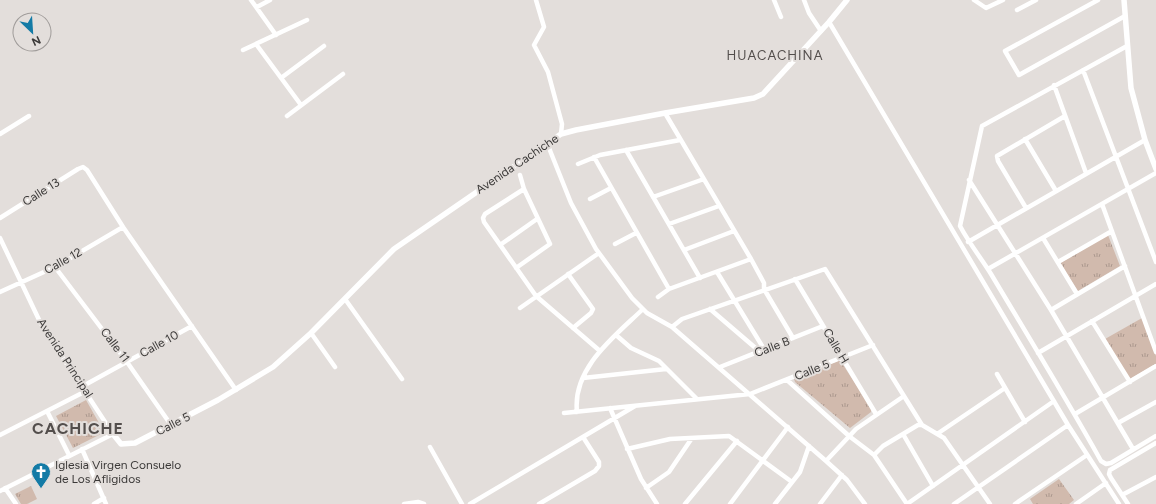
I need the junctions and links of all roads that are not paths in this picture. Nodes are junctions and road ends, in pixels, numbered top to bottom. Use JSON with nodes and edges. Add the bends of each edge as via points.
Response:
{"nodes":[{"id":1,"x":251,"y":0,"type":"edge"},
{"id":2,"x":270,"y":0,"type":"edge"},
{"id":3,"x":536,"y":0,"type":"edge"},
{"id":4,"x":774,"y":0,"type":"edge"},
{"id":5,"x":804,"y":0,"type":"edge"},
{"id":6,"x":847,"y":0,"type":"edge"},
{"id":7,"x":974,"y":0,"type":"edge"},
{"id":8,"x":1003,"y":0,"type":"edge"},
{"id":9,"x":1036,"y":0,"type":"edge"},
{"id":10,"x":1098,"y":0,"type":"edge"},
{"id":11,"x":1124,"y":0,"type":"edge"},
{"id":12,"x":256,"y":7,"type":"junction"},
{"id":13,"x":1017,"y":10,"type":"dead end"},
{"id":14,"x":1125,"y":16,"type":"junction"},
{"id":15,"x":781,"y":17,"type":"dead end"},
{"id":16,"x":307,"y":20,"type":"dead end"},
{"id":17,"x":829,"y":22,"type":"junction"},
{"id":18,"x":821,"y":31,"type":"junction"},
{"id":19,"x":276,"y":35,"type":"junction"},
{"id":20,"x":256,"y":44,"type":"junction"},
{"id":21,"x":324,"y":46,"type":"dead end"},
{"id":22,"x":1127,"y":46,"type":"junction"},
{"id":23,"x":243,"y":50,"type":"dead end"},
{"id":24,"x":1083,"y":70,"type":"junction"},
{"id":25,"x":343,"y":74,"type":"dead end"},
{"id":26,"x":281,"y":78,"type":"junction"},
{"id":27,"x":1054,"y":85,"type":"junction"},
{"id":28,"x":301,"y":105,"type":"junction"},
{"id":29,"x":664,"y":113,"type":"junction"},
{"id":30,"x":29,"y":116,"type":"dead end"},
{"id":31,"x":287,"y":116,"type":"dead end"},
{"id":32,"x":1065,"y":116,"type":"junction"},
{"id":33,"x":0,"y":134,"type":"edge"},
{"id":34,"x":561,"y":134,"type":"junction"},
{"id":35,"x":1025,"y":139,"type":"junction"},
{"id":36,"x":680,"y":140,"type":"junction"},
{"id":37,"x":1145,"y":140,"type":"junction"},
{"id":38,"x":547,"y":144,"type":"junction"},
{"id":39,"x":626,"y":150,"type":"junction"},
{"id":40,"x":1115,"y":156,"type":"junction"},
{"id":41,"x":594,"y":157,"type":"junction"},
{"id":42,"x":578,"y":164,"type":"dead end"},
{"id":43,"x":1156,"y":169,"type":"edge"},
{"id":44,"x":1086,"y":173,"type":"junction"},
{"id":45,"x":1156,"y":173,"type":"edge"},
{"id":46,"x":520,"y":175,"type":"dead end"},
{"id":47,"x":704,"y":179,"type":"junction"},
{"id":48,"x":969,"y":180,"type":"junction"},
{"id":49,"x":611,"y":188,"type":"junction"},
{"id":50,"x":524,"y":189,"type":"junction"},
{"id":51,"x":1127,"y":190,"type":"junction"},
{"id":52,"x":1056,"y":191,"type":"junction"},
{"id":53,"x":654,"y":197,"type":"junction"},
{"id":54,"x":590,"y":199,"type":"dead end"},
{"id":55,"x":1102,"y":204,"type":"junction"},
{"id":56,"x":719,"y":206,"type":"junction"},
{"id":57,"x":1026,"y":208,"type":"junction"},
{"id":58,"x":0,"y":218,"type":"edge"},
{"id":59,"x":537,"y":219,"type":"junction"},
{"id":60,"x":669,"y":224,"type":"junction"},
{"id":61,"x":997,"y":225,"type":"junction"},
{"id":62,"x":123,"y":227,"type":"junction"},
{"id":63,"x":734,"y":231,"type":"junction"},
{"id":64,"x":1112,"y":231,"type":"junction"},
{"id":65,"x":636,"y":233,"type":"junction"},
{"id":66,"x":0,"y":238,"type":"edge"},
{"id":67,"x":1043,"y":238,"type":"junction"},
{"id":68,"x":968,"y":242,"type":"junction"},
{"id":69,"x":615,"y":244,"type":"dead end"},
{"id":70,"x":500,"y":245,"type":"junction"},
{"id":71,"x":684,"y":250,"type":"junction"},
{"id":72,"x":599,"y":253,"type":"junction"},
{"id":73,"x":1015,"y":254,"type":"junction"},
{"id":74,"x":751,"y":259,"type":"junction"},
{"id":75,"x":1058,"y":262,"type":"junction"},
{"id":76,"x":1156,"y":262,"type":"edge"},
{"id":77,"x":1125,"y":266,"type":"junction"},
{"id":78,"x":56,"y":267,"type":"junction"},
{"id":79,"x":516,"y":268,"type":"junction"},
{"id":80,"x":988,"y":269,"type":"junction"},
{"id":81,"x":717,"y":272,"type":"junction"},
{"id":82,"x":568,"y":274,"type":"junction"},
{"id":83,"x":700,"y":278,"type":"junction"},
{"id":84,"x":794,"y":279,"type":"junction"},
{"id":85,"x":21,"y":283,"type":"junction"},
{"id":86,"x":1156,"y":284,"type":"edge"},
{"id":87,"x":669,"y":289,"type":"junction"},
{"id":88,"x":764,"y":289,"type":"junction"},
{"id":89,"x":0,"y":292,"type":"edge"},
{"id":90,"x":1077,"y":294,"type":"junction"},
{"id":91,"x":536,"y":296,"type":"junction"},
{"id":92,"x":1136,"y":296,"type":"junction"},
{"id":93,"x":658,"y":297,"type":"dead end"},
{"id":94,"x":345,"y":299,"type":"junction"},
{"id":95,"x":734,"y":300,"type":"junction"},
{"id":96,"x":520,"y":308,"type":"dead end"},
{"id":97,"x":643,"y":309,"type":"junction"},
{"id":98,"x":710,"y":309,"type":"junction"},
{"id":99,"x":1051,"y":310,"type":"junction"},
{"id":100,"x":1092,"y":321,"type":"junction"},
{"id":101,"x":192,"y":326,"type":"junction"},
{"id":102,"x":824,"y":326,"type":"junction"},
{"id":103,"x":672,"y":327,"type":"junction"},
{"id":104,"x":573,"y":328,"type":"junction"},
{"id":105,"x":311,"y":334,"type":"junction"},
{"id":106,"x":616,"y":335,"type":"junction"},
{"id":107,"x":1066,"y":336,"type":"junction"},
{"id":108,"x":794,"y":338,"type":"junction"},
{"id":109,"x":873,"y":345,"type":"junction"},
{"id":110,"x":764,"y":349,"type":"junction"},
{"id":111,"x":600,"y":351,"type":"junction"},
{"id":112,"x":759,"y":352,"type":"junction"},
{"id":113,"x":1156,"y":352,"type":"edge"},
{"id":114,"x":1038,"y":353,"type":"junction"},
{"id":115,"x":842,"y":357,"type":"junction"},
{"id":116,"x":127,"y":362,"type":"junction"},
{"id":117,"x":1156,"y":366,"type":"edge"},
{"id":118,"x":335,"y":367,"type":"dead end"},
{"id":119,"x":720,"y":367,"type":"junction"},
{"id":120,"x":666,"y":369,"type":"junction"},
{"id":121,"x":997,"y":374,"type":"dead end"},
{"id":122,"x":583,"y":378,"type":"junction"},
{"id":123,"x":402,"y":379,"type":"dead end"},
{"id":124,"x":787,"y":380,"type":"junction"},
{"id":125,"x":1130,"y":382,"type":"junction"},
{"id":126,"x":83,"y":386,"type":"junction"},
{"id":127,"x":1005,"y":388,"type":"junction"},
{"id":128,"x":236,"y":390,"type":"junction"},
{"id":129,"x":86,"y":391,"type":"junction"},
{"id":130,"x":750,"y":394,"type":"junction"},
{"id":131,"x":904,"y":396,"type":"junction"},
{"id":132,"x":1103,"y":398,"type":"junction"},
{"id":133,"x":697,"y":399,"type":"junction"},
{"id":134,"x":1054,"y":401,"type":"junction"},
{"id":135,"x":1156,"y":402,"type":"edge"},
{"id":136,"x":637,"y":405,"type":"junction"},
{"id":137,"x":610,"y":408,"type":"junction"},
{"id":138,"x":47,"y":411,"type":"junction"},
{"id":139,"x":577,"y":412,"type":"junction"},
{"id":140,"x":564,"y":413,"type":"dead end"},
{"id":141,"x":876,"y":414,"type":"junction"},
{"id":142,"x":1075,"y":414,"type":"junction"},
{"id":143,"x":614,"y":419,"type":"junction"},
{"id":144,"x":1025,"y":422,"type":"junction"},
{"id":145,"x":1118,"y":423,"type":"junction"},
{"id":146,"x":171,"y":425,"type":"junction"},
{"id":147,"x":922,"y":425,"type":"junction"},
{"id":148,"x":1068,"y":425,"type":"junction"},
{"id":149,"x":788,"y":427,"type":"junction"},
{"id":150,"x":113,"y":434,"type":"junction"},
{"id":151,"x":903,"y":434,"type":"junction"},
{"id":152,"x":937,"y":434,"type":"junction"},
{"id":153,"x":0,"y":435,"type":"edge"},
{"id":154,"x":849,"y":436,"type":"junction"},
{"id":155,"x":1156,"y":436,"type":"edge"},
{"id":156,"x":583,"y":437,"type":"junction"},
{"id":157,"x":692,"y":438,"type":"junction"},
{"id":158,"x":737,"y":441,"type":"junction"},
{"id":159,"x":1156,"y":443,"type":"edge"},
{"id":160,"x":809,"y":446,"type":"junction"},
{"id":161,"x":430,"y":447,"type":"dead end"},
{"id":162,"x":82,"y":449,"type":"junction"},
{"id":163,"x":627,"y":449,"type":"junction"},
{"id":164,"x":1133,"y":450,"type":"junction"},
{"id":165,"x":874,"y":455,"type":"junction"},
{"id":166,"x":1087,"y":455,"type":"junction"},
{"id":167,"x":69,"y":456,"type":"junction"},
{"id":168,"x":764,"y":460,"type":"junction"},
{"id":169,"x":826,"y":461,"type":"junction"},
{"id":170,"x":964,"y":465,"type":"junction"},
{"id":171,"x":842,"y":475,"type":"junction"},
{"id":172,"x":1155,"y":480,"type":"edge"},
{"id":173,"x":792,"y":482,"type":"junction"},
{"id":174,"x":1106,"y":483,"type":"junction"},
{"id":175,"x":933,"y":486,"type":"junction"},
{"id":176,"x":5,"y":488,"type":"junction"},
{"id":177,"x":646,"y":488,"type":"junction"},
{"id":178,"x":979,"y":488,"type":"junction"},
{"id":179,"x":0,"y":491,"type":"edge"},
{"id":180,"x":1122,"y":495,"type":"junction"},
{"id":181,"x":104,"y":498,"type":"junction"},
{"id":182,"x":16,"y":504,"type":"edge"},
{"id":183,"x":94,"y":504,"type":"edge"},
{"id":184,"x":106,"y":504,"type":"edge"},
{"id":185,"x":404,"y":504,"type":"edge"},
{"id":186,"x":424,"y":504,"type":"edge"},
{"id":187,"x":462,"y":504,"type":"edge"},
{"id":188,"x":470,"y":504,"type":"edge"},
{"id":189,"x":539,"y":504,"type":"edge"},
{"id":190,"x":657,"y":504,"type":"edge"},
{"id":191,"x":685,"y":504,"type":"edge"},
{"id":192,"x":730,"y":504,"type":"edge"},
{"id":193,"x":776,"y":504,"type":"edge"},
{"id":194,"x":820,"y":504,"type":"edge"},
{"id":195,"x":865,"y":504,"type":"edge"},
{"id":196,"x":954,"y":504,"type":"edge"},
{"id":197,"x":990,"y":504,"type":"edge"},
{"id":198,"x":1015,"y":504,"type":"edge"},
{"id":199,"x":1076,"y":504,"type":"edge"},
{"id":200,"x":1119,"y":504,"type":"edge"},
{"id":201,"x":1128,"y":504,"type":"edge"}],
"edges":[{"from":1,"to":12,"type":"street"},
{"from":2,"to":12,"type":"street"},
{"from":3,"to":34,"type":"street","via":[[544,27],[534,45],[548,72],[562,124]]},
{"from":4,"to":15,"type":"street"},
{"from":5,"to":18,"type":"street"},
{"from":6,"to":17,"type":"street","name":"Avenida Cachiche"},
{"from":7,"to":8,"type":"street","via":[[986,8]]},
{"from":9,"to":13,"type":"street"},
{"from":10,"to":14,"type":"street","via":[[1005,50],[1018,75]]},
{"from":11,"to":14,"type":"street"},
{"from":12,"to":19,"type":"street"},
{"from":14,"to":22,"type":"street"},
{"from":16,"to":19,"type":"street"},
{"from":17,"to":18,"type":"street","name":"Avenida Cachiche"},
{"from":17,"to":134,"type":"street"},
{"from":18,"to":29,"type":"street","name":"Avenida Cachiche","via":[[763,94],[754,98]]},
{"from":19,"to":20,"type":"street"},
{"from":20,"to":23,"type":"street"},
{"from":20,"to":26,"type":"street"},
{"from":21,"to":26,"type":"street"},
{"from":22,"to":24,"type":"street"},
{"from":22,"to":37,"type":"street","via":[[1131,88]]},
{"from":24,"to":27,"type":"street"},
{"from":24,"to":40,"type":"street"},
{"from":25,"to":28,"type":"street"},
{"from":26,"to":28,"type":"street"},
{"from":27,"to":32,"type":"street"},
{"from":27,"to":48,"type":"street","via":[[982,126]]},
{"from":28,"to":31,"type":"street"},
{"from":29,"to":34,"type":"street","name":"Avenida Cachiche"},
{"from":29,"to":36,"type":"street"},
{"from":30,"to":33,"type":"street"},
{"from":32,"to":35,"type":"street"},
{"from":32,"to":44,"type":"street"},
{"from":34,"to":38,"type":"street","name":"Avenida Cachiche"},
{"from":35,"to":52,"type":"street"},
{"from":35,"to":57,"type":"street","via":[[997,156]]},
{"from":36,"to":39,"type":"street"},
{"from":36,"to":47,"type":"street"},
{"from":37,"to":40,"type":"street"},
{"from":37,"to":43,"type":"street"},
{"from":38,"to":72,"type":"street","via":[[571,203]]},
{"from":38,"to":94,"type":"street","name":"Avenida Cachiche","via":[[394,249]]},
{"from":39,"to":41,"type":"street"},
{"from":39,"to":53,"type":"street"},
{"from":40,"to":44,"type":"street"},
{"from":40,"to":51,"type":"street"},
{"from":41,"to":42,"type":"street"},
{"from":41,"to":49,"type":"street"},
{"from":44,"to":52,"type":"street"},
{"from":45,"to":51,"type":"street"},
{"from":46,"to":50,"type":"street"},
{"from":47,"to":53,"type":"street"},
{"from":47,"to":56,"type":"street"},
{"from":48,"to":61,"type":"street"},
{"from":48,"to":68,"type":"street","via":[[960,220],[960,226]]},
{"from":49,"to":54,"type":"street"},
{"from":49,"to":65,"type":"street"},
{"from":50,"to":59,"type":"street"},
{"from":50,"to":70,"type":"street","via":[[485,214],[483,218]]},
{"from":51,"to":55,"type":"street"},
{"from":51,"to":76,"type":"street"},
{"from":52,"to":57,"type":"street"},
{"from":53,"to":60,"type":"street"},
{"from":55,"to":64,"type":"street"},
{"from":55,"to":67,"type":"street"},
{"from":56,"to":60,"type":"street"},
{"from":56,"to":63,"type":"street"},
{"from":57,"to":61,"type":"street"},
{"from":58,"to":62,"type":"street","name":"Calle 13","via":[[83,167]]},
{"from":59,"to":70,"type":"street"},
{"from":59,"to":79,"type":"street","via":[[550,244]]},
{"from":60,"to":71,"type":"street"},
{"from":61,"to":68,"type":"street"},
{"from":61,"to":73,"type":"street"},
{"from":62,"to":78,"type":"street","name":"Calle 12"},
{"from":62,"to":101,"type":"street"},
{"from":63,"to":71,"type":"street"},
{"from":63,"to":74,"type":"street"},
{"from":64,"to":75,"type":"street"},
{"from":64,"to":77,"type":"street"},
{"from":65,"to":69,"type":"street"},
{"from":65,"to":87,"type":"street"},
{"from":66,"to":85,"type":"street","name":"Avenida Principal"},
{"from":67,"to":73,"type":"street"},
{"from":67,"to":75,"type":"street"},
{"from":68,"to":80,"type":"street"},
{"from":70,"to":79,"type":"street"},
{"from":71,"to":83,"type":"street"},
{"from":72,"to":82,"type":"street"},
{"from":72,"to":97,"type":"street"},
{"from":73,"to":80,"type":"street"},
{"from":73,"to":99,"type":"street"},
{"from":74,"to":81,"type":"street"},
{"from":74,"to":88,"type":"street","via":[[764,283]]},
{"from":75,"to":90,"type":"street"},
{"from":77,"to":90,"type":"street"},
{"from":77,"to":92,"type":"street"},
{"from":78,"to":85,"type":"street","name":"Calle 12"},
{"from":78,"to":116,"type":"street","name":"Calle 11"},
{"from":79,"to":91,"type":"street"},
{"from":80,"to":114,"type":"street"},
{"from":81,"to":83,"type":"street"},
{"from":81,"to":95,"type":"street"},
{"from":82,"to":91,"type":"street"},
{"from":82,"to":104,"type":"street","via":[[593,309]]},
{"from":83,"to":87,"type":"street"},
{"from":84,"to":88,"type":"street"},
{"from":84,"to":102,"type":"street","name":"Calle H"},
{"from":84,"to":109,"type":"street","via":[[822,269],[827,270]]},
{"from":85,"to":89,"type":"street","name":"Calle 12"},
{"from":85,"to":126,"type":"street","name":"Avenida Principal","via":[[42,326]]},
{"from":86,"to":92,"type":"street"},
{"from":87,"to":93,"type":"street"},
{"from":88,"to":95,"type":"street"},
{"from":88,"to":108,"type":"street"},
{"from":90,"to":99,"type":"street"},
{"from":91,"to":96,"type":"street"},
{"from":91,"to":104,"type":"street"},
{"from":92,"to":100,"type":"street"},
{"from":92,"to":113,"type":"street"},
{"from":94,"to":105,"type":"street","name":"Avenida Cachiche"},
{"from":94,"to":123,"type":"street"},
{"from":95,"to":98,"type":"street"},
{"from":95,"to":110,"type":"street"},
{"from":97,"to":103,"type":"street"},
{"from":97,"to":106,"type":"street"},
{"from":98,"to":103,"type":"street","via":[[682,318]]},
{"from":98,"to":112,"type":"street"},
{"from":99,"to":107,"type":"street"},
{"from":100,"to":107,"type":"street"},
{"from":100,"to":125,"type":"street"},
{"from":101,"to":116,"type":"street","name":"Calle 10"},
{"from":101,"to":128,"type":"street"},
{"from":102,"to":108,"type":"street","name":"Calle B"},
{"from":102,"to":115,"type":"street","name":"Calle H"},
{"from":103,"to":119,"type":"street"},
{"from":104,"to":111,"type":"street"},
{"from":105,"to":118,"type":"street"},
{"from":105,"to":128,"type":"street","name":"Avenida Cachiche","via":[[273,366]]},
{"from":106,"to":111,"type":"street"},
{"from":106,"to":120,"type":"street","via":[[631,348],[658,361]]},
{"from":107,"to":114,"type":"street"},
{"from":107,"to":132,"type":"street"},
{"from":108,"to":110,"type":"street","name":"Calle B"},
{"from":109,"to":115,"type":"street","name":"Calle 5"},
{"from":109,"to":131,"type":"street"},
{"from":110,"to":112,"type":"street","name":"Calle B"},
{"from":111,"to":122,"type":"street"},
{"from":112,"to":119,"type":"street","name":"Calle B"},
{"from":114,"to":142,"type":"street"},
{"from":115,"to":124,"type":"street","name":"Calle 5"},
{"from":115,"to":141,"type":"street","name":"Calle H"},
{"from":116,"to":126,"type":"street","name":"Calle 10"},
{"from":116,"to":146,"type":"street","name":"Calle 11"},
{"from":117,"to":125,"type":"street"},
{"from":119,"to":130,"type":"street"},
{"from":120,"to":122,"type":"street"},
{"from":120,"to":133,"type":"street"},
{"from":121,"to":127,"type":"street"},
{"from":122,"to":139,"type":"street","via":[[576,397]]},
{"from":124,"to":130,"type":"street","name":"Calle 5"},
{"from":124,"to":154,"type":"street"},
{"from":125,"to":132,"type":"street"},
{"from":126,"to":129,"type":"street","name":"Avenida Principal"},
{"from":127,"to":144,"type":"street"},
{"from":127,"to":152,"type":"street"},
{"from":128,"to":146,"type":"street","name":"Calle 5"},
{"from":129,"to":138,"type":"street"},
{"from":129,"to":150,"type":"street","name":"Avenida Principal"},
{"from":130,"to":133,"type":"street","name":"Calle 5"},
{"from":130,"to":149,"type":"street"},
{"from":131,"to":141,"type":"street"},
{"from":131,"to":147,"type":"street"},
{"from":132,"to":142,"type":"street"},
{"from":132,"to":145,"type":"street"},
{"from":133,"to":136,"type":"street","name":"Calle 5"},
{"from":134,"to":144,"type":"street"},
{"from":134,"to":148,"type":"street"},
{"from":135,"to":145,"type":"street"},
{"from":136,"to":137,"type":"street","name":"Calle 5"},
{"from":136,"to":143,"type":"street"},
{"from":137,"to":139,"type":"street","name":"Calle 5"},
{"from":137,"to":143,"type":"street"},
{"from":138,"to":153,"type":"street"},
{"from":138,"to":167,"type":"street"},
{"from":139,"to":140,"type":"street","name":"Calle 5"},
{"from":141,"to":154,"type":"street"},
{"from":142,"to":164,"type":"street","via":[[1101,461],[1106,464]]},
{"from":143,"to":156,"type":"street"},
{"from":143,"to":163,"type":"street"},
{"from":144,"to":170,"type":"street"},
{"from":145,"to":164,"type":"street"},
{"from":146,"to":150,"type":"street","name":"Calle 5","via":[[130,444],[121,444]]},
{"from":147,"to":151,"type":"street"},
{"from":147,"to":152,"type":"street"},
{"from":148,"to":166,"type":"street"},
{"from":148,"to":178,"type":"street"},
{"from":149,"to":160,"type":"street"},
{"from":149,"to":168,"type":"street"},
{"from":150,"to":162,"type":"street"},
{"from":151,"to":165,"type":"street","via":[[883,446]]},
{"from":151,"to":175,"type":"street"},
{"from":152,"to":170,"type":"street","via":[[944,438]]},
{"from":154,"to":165,"type":"street"},
{"from":154,"to":169,"type":"street"},
{"from":155,"to":164,"type":"street"},
{"from":156,"to":188,"type":"street"},
{"from":156,"to":189,"type":"street","via":[[599,466],[595,471]]},
{"from":157,"to":158,"type":"street","via":[[729,436]]},
{"from":157,"to":163,"type":"street","via":[[670,439]]},
{"from":157,"to":177,"type":"street","via":[[669,472]]},
{"from":158,"to":168,"type":"street"},
{"from":158,"to":191,"type":"street"},
{"from":159,"to":180,"type":"street","via":[[1110,470],[1109,474]]},
{"from":160,"to":169,"type":"street"},
{"from":160,"to":173,"type":"street","via":[[804,464]]},
{"from":161,"to":187,"type":"street"},
{"from":162,"to":167,"type":"street"},
{"from":162,"to":181,"type":"street"},
{"from":163,"to":177,"type":"street"},
{"from":165,"to":175,"type":"street","via":[[907,504]]},
{"from":166,"to":174,"type":"street"},
{"from":166,"to":198,"type":"street"},
{"from":167,"to":176,"type":"street"},
{"from":168,"to":173,"type":"street"},
{"from":168,"to":192,"type":"street"},
{"from":169,"to":171,"type":"street"},
{"from":170,"to":175,"type":"street"},
{"from":170,"to":178,"type":"street"},
{"from":171,"to":194,"type":"street"},
{"from":171,"to":195,"type":"street"},
{"from":172,"to":180,"type":"street"},
{"from":173,"to":193,"type":"street"},
{"from":174,"to":199,"type":"street"},
{"from":174,"to":200,"type":"street"},
{"from":176,"to":179,"type":"street"},
{"from":176,"to":182,"type":"street"},
{"from":177,"to":190,"type":"street"},
{"from":178,"to":196,"type":"street"},
{"from":178,"to":197,"type":"street"},
{"from":180,"to":201,"type":"street"},
{"from":181,"to":183,"type":"street"},
{"from":181,"to":184,"type":"street"},
{"from":185,"to":186,"type":"street"}]}
